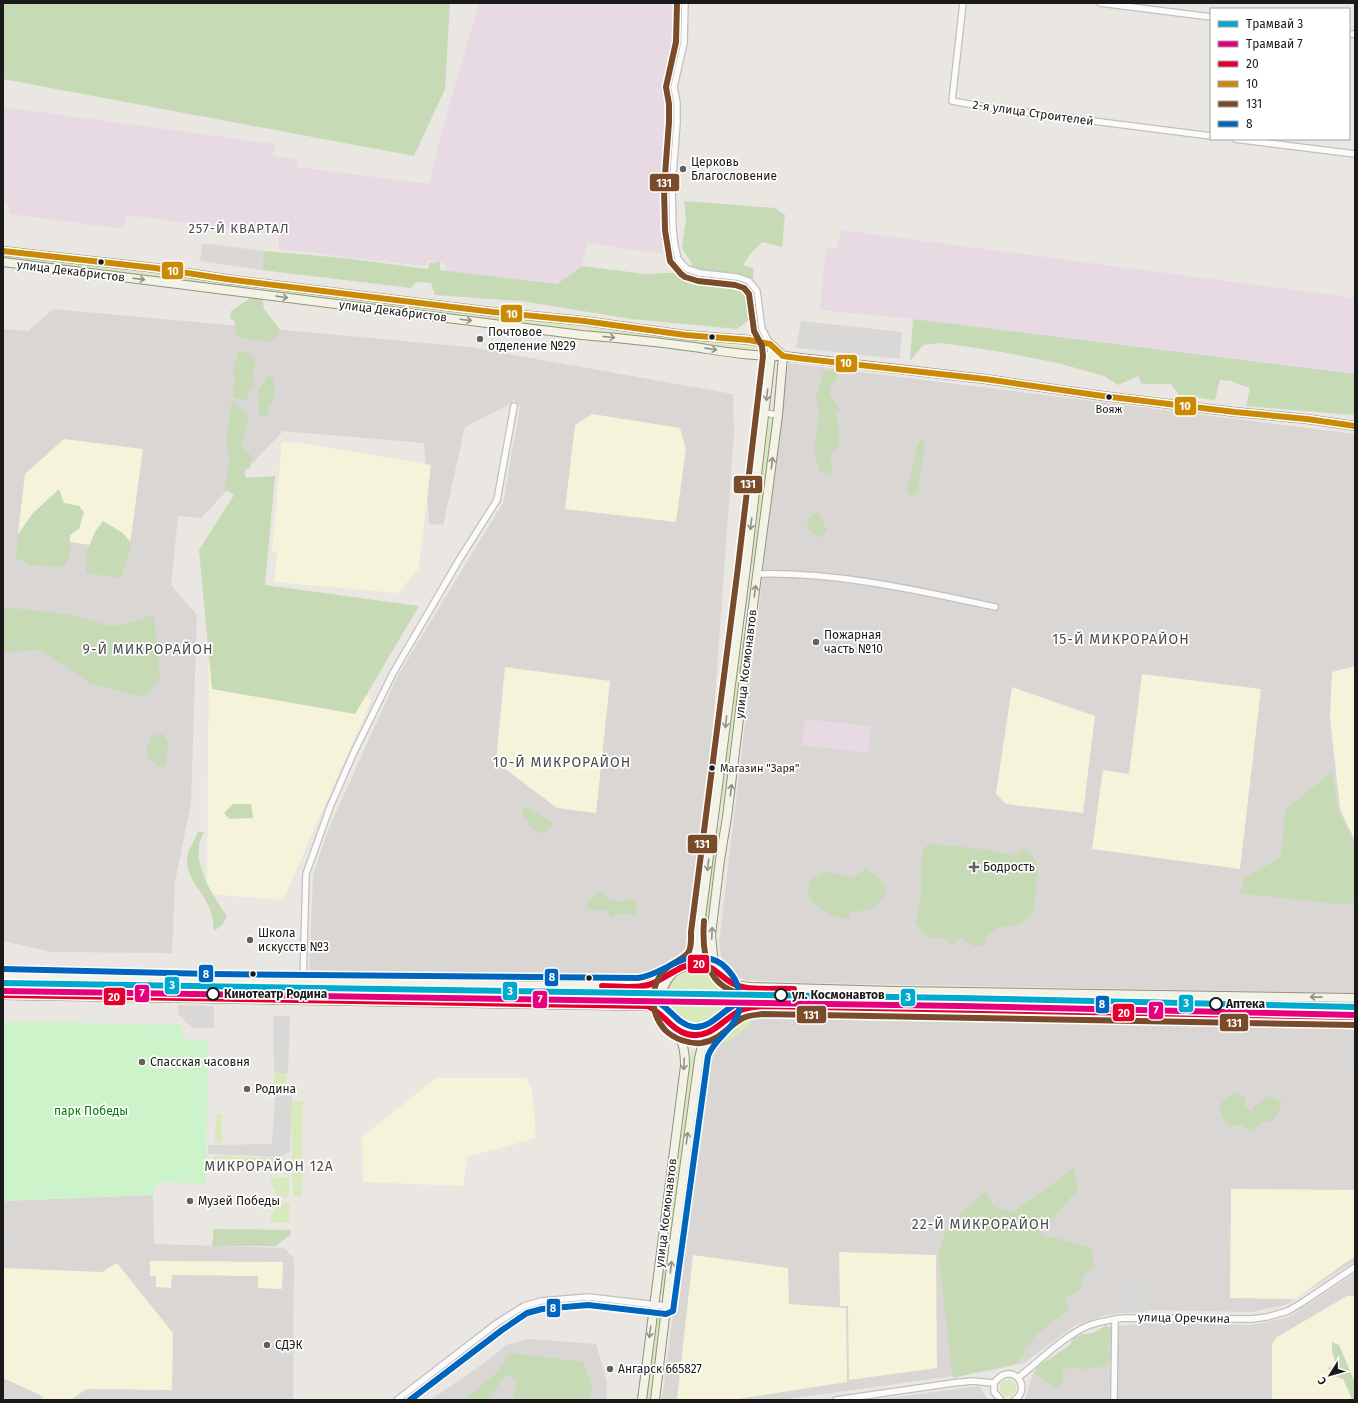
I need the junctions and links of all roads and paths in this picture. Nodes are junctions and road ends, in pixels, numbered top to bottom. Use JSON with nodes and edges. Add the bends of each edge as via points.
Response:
{"nodes":[{"id":1,"x":685,"y":3,"type":"edge"},
{"id":2,"x":963,"y":3,"type":"edge"},
{"id":3,"x":1100,"y":3,"type":"edge"},
{"id":4,"x":1210,"y":17,"type":"edge"},
{"id":5,"x":1210,"y":136,"type":"edge"},
{"id":6,"x":1243,"y":140,"type":"edge"},
{"id":7,"x":1355,"y":154,"type":"edge"},
{"id":8,"x":3,"y":251,"type":"edge"},
{"id":9,"x":3,"y":262,"type":"edge"},
{"id":10,"x":262,"y":283,"type":"junction"},
{"id":11,"x":260,"y":294,"type":"junction"},
{"id":12,"x":584,"y":321,"type":"junction"},
{"id":13,"x":582,"y":335,"type":"junction"},
{"id":14,"x":770,"y":344,"type":"junction"},
{"id":15,"x":771,"y":356,"type":"junction"},
{"id":16,"x":783,"y":356,"type":"junction"},
{"id":17,"x":514,"y":406,"type":"dead end"},
{"id":18,"x":765,"y":413,"type":"junction"},
{"id":19,"x":778,"y":415,"type":"junction"},
{"id":20,"x":1355,"y":426,"type":"edge"},
{"id":21,"x":757,"y":574,"type":"junction"},
{"id":22,"x":995,"y":607,"type":"dead end"},
{"id":23,"x":714,"y":815,"type":"junction"},
{"id":24,"x":728,"y":817,"type":"junction"},
{"id":25,"x":679,"y":969,"type":"junction"},
{"id":26,"x":717,"y":971,"type":"junction"},
{"id":27,"x":3,"y":977,"type":"edge"},
{"id":28,"x":726,"y":980,"type":"junction"},
{"id":29,"x":303,"y":982,"type":"junction"},
{"id":30,"x":3,"y":995,"type":"edge"},
{"id":31,"x":1355,"y":998,"type":"edge"},
{"id":32,"x":665,"y":1016,"type":"junction"},
{"id":33,"x":1355,"y":1017,"type":"edge"},
{"id":34,"x":721,"y":1026,"type":"junction"},
{"id":35,"x":675,"y":1028,"type":"junction"},
{"id":36,"x":1355,"y":1267,"type":"edge"},
{"id":37,"x":654,"y":1304,"type":"junction"},
{"id":38,"x":666,"y":1306,"type":"junction"},
{"id":39,"x":1116,"y":1319,"type":"junction"},
{"id":40,"x":1018,"y":1378,"type":"junction"},
{"id":41,"x":994,"y":1382,"type":"junction"},
{"id":42,"x":397,"y":1400,"type":"edge"},
{"id":43,"x":642,"y":1400,"type":"edge"},
{"id":44,"x":655,"y":1400,"type":"edge"},
{"id":45,"x":836,"y":1400,"type":"edge"},
{"id":46,"x":1001,"y":1400,"type":"edge"},
{"id":47,"x":1015,"y":1400,"type":"edge"},
{"id":48,"x":1114,"y":1400,"type":"edge"}],
"edges":[{"from":1,"to":14,"type":"street","via":[[684,43],[674,87],[677,122],[672,188],[673,229],[678,259],[687,269],[700,274],[737,277],[749,281],[757,291],[762,329]]},
{"from":2,"to":5,"type":"street","name":"2-я улица Строителей","via":[[952,101]]},
{"from":3,"to":4,"type":"street"},
{"from":6,"to":7,"type":"street"},
{"from":8,"to":10,"type":"street","name":"улица Декабристов"},
{"from":9,"to":11,"type":"street","name":"улица Декабристов","one_way":true},
{"from":10,"to":11,"type":"street"},
{"from":10,"to":12,"type":"street","name":"улица Декабристов"},
{"from":11,"to":13,"type":"street","name":"улица Декабристов","one_way":true},
{"from":12,"to":13,"type":"street"},
{"from":12,"to":14,"type":"street","name":"улица Декабристов"},
{"from":13,"to":15,"type":"street","name":"улица Декабристов","one_way":true},
{"from":14,"to":15,"type":"street"},
{"from":14,"to":16,"type":"street"},
{"from":15,"to":16,"type":"street","name":"улица Декабристов"},
{"from":15,"to":18,"type":"street","name":"улица Космонавтов","one_way":true},
{"from":16,"to":19,"type":"street","name":"улица Космонавтов"},
{"from":16,"to":20,"type":"street","name":"улица Декабристов"},
{"from":17,"to":29,"type":"street","via":[[497,500],[393,672],[330,807],[306,874]]},
{"from":18,"to":19,"type":"street"},
{"from":18,"to":23,"type":"street","name":"улица Космонавтов","one_way":true},
{"from":21,"to":19,"type":"street","name":"улица Космонавтов","one_way":true},
{"from":21,"to":22,"type":"street","via":[[837,577]]},
{"from":24,"to":21,"type":"street","name":"улица Космонавтов","one_way":true},
{"from":23,"to":24,"type":"street"},
{"from":23,"to":25,"type":"street","name":"улица Космонавтов","one_way":true,"via":[[699,948],[691,961]]},
{"from":26,"to":24,"type":"street","name":"улица Космонавтов","one_way":true,"via":[[711,935]]},
{"from":25,"to":26,"type":"street","via":[[699,964]]},
{"from":25,"to":29,"type":"street","via":[[652,984],[639,986]]},
{"from":25,"to":32,"type":"street","name":"улица Космонавтов","via":[[672,973],[663,986],[661,1002]]},
{"from":26,"to":28,"type":"street"},
{"from":27,"to":29,"type":"street"},
{"from":31,"to":28,"type":"street","one_way":true,"via":[[810,989],[745,986]]},
{"from":28,"to":34,"type":"street","name":"улица Космонавтов","via":[[731,991],[732,1004]]},
{"from":30,"to":32,"type":"street","via":[[638,1006],[652,1007]]},
{"from":32,"to":35,"type":"street"},
{"from":33,"to":34,"type":"street","via":[[763,1006],[739,1011]]},
{"from":34,"to":35,"type":"street","via":[[709,1033],[695,1035]]},
{"from":38,"to":34,"type":"street","name":"улица Космонавтов","one_way":true,"via":[[699,1059],[703,1046]]},
{"from":35,"to":37,"type":"street","name":"улица Космонавтов","one_way":true,"via":[[685,1050],[685,1066]]},
{"from":36,"to":39,"type":"street","name":"улица Оречкина","via":[[1288,1311],[1267,1317]]},
{"from":37,"to":38,"type":"street"},
{"from":37,"to":42,"type":"street","via":[[588,1296],[541,1301],[524,1306],[497,1323]]},
{"from":37,"to":43,"type":"street","name":"улица Космонавтов","one_way":true},
{"from":38,"to":44,"type":"street","name":"улица Космонавтов"},
{"from":39,"to":40,"type":"street","name":"улица Оречкина","via":[[1077,1332]]},
{"from":39,"to":48,"type":"street"},
{"from":40,"to":41,"type":"street","via":[[1014,1374],[1005,1374]]},
{"from":40,"to":47,"type":"street","via":[[1022,1384],[1021,1392]]},
{"from":41,"to":45,"type":"street","via":[[952,1383]]},
{"from":41,"to":46,"type":"street","via":[[994,1392]]}]}
